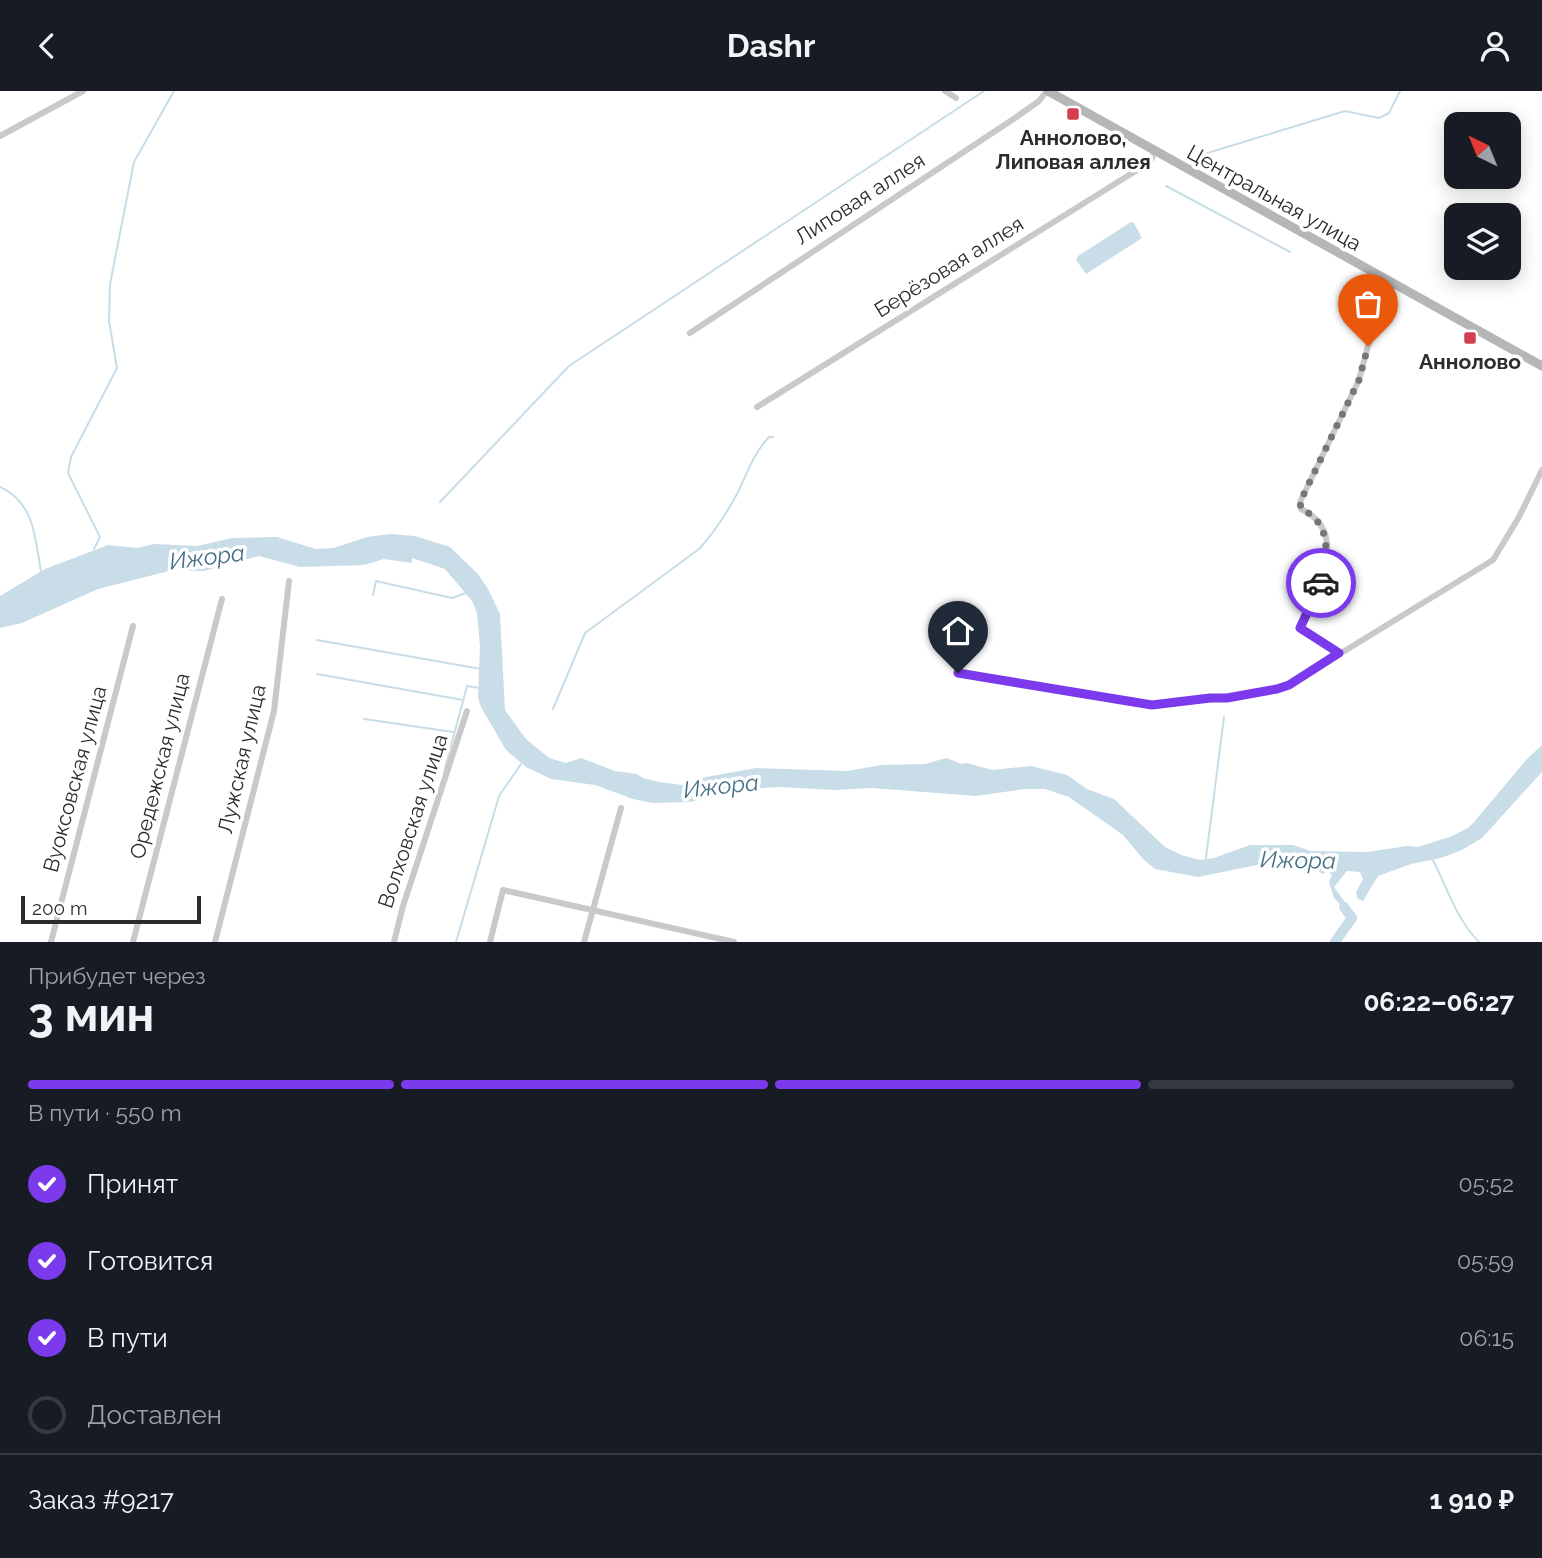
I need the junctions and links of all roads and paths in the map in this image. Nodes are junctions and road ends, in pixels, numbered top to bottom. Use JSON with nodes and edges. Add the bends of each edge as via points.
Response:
{"nodes":[{"id":1,"x":83,"y":91,"type":"edge"},
{"id":2,"x":945,"y":91,"type":"edge"},
{"id":3,"x":1047,"y":91,"type":"edge"},
{"id":4,"x":956,"y":97,"type":"dead end"},
{"id":5,"x":0,"y":136,"type":"edge"},
{"id":6,"x":1155,"y":151,"type":"junction"},
{"id":7,"x":1393,"y":284,"type":"junction"},
{"id":8,"x":690,"y":333,"type":"dead end"},
{"id":9,"x":1542,"y":366,"type":"edge"},
{"id":10,"x":757,"y":407,"type":"dead end"},
{"id":11,"x":1542,"y":470,"type":"edge"},
{"id":12,"x":289,"y":581,"type":"dead end"},
{"id":13,"x":222,"y":599,"type":"dead end"},
{"id":14,"x":133,"y":626,"type":"dead end"},
{"id":15,"x":1339,"y":653,"type":"junction"},
{"id":16,"x":958,"y":673,"type":"dead end"},
{"id":17,"x":467,"y":711,"type":"dead end"},
{"id":18,"x":621,"y":808,"type":"dead end"},
{"id":19,"x":593,"y":912,"type":"junction"},
{"id":20,"x":51,"y":942,"type":"edge"},
{"id":21,"x":133,"y":942,"type":"edge"},
{"id":22,"x":215,"y":942,"type":"edge"},
{"id":23,"x":394,"y":942,"type":"edge"},
{"id":24,"x":490,"y":942,"type":"edge"},
{"id":25,"x":584,"y":942,"type":"edge"},
{"id":26,"x":733,"y":942,"type":"edge"}],
"edges":[{"from":1,"to":5,"type":"street"},
{"from":2,"to":4,"type":"street"},
{"from":3,"to":6,"type":"main road","name":"Центральная улица"},
{"from":3,"to":8,"type":"street","name":"Липовая аллея","via":[[1015,118]]},
{"from":6,"to":7,"type":"main road","name":"Центральная улица"},
{"from":6,"to":10,"type":"street","name":"Берёзовая аллея","via":[[1150,162]]},
{"from":7,"to":9,"type":"main road","name":"Центральная улица"},
{"from":7,"to":15,"type":"street","via":[[1359,380],[1300,502],[1301,509],[1320,523],[1327,549],[1320,584],[1300,628]]},
{"from":11,"to":15,"type":"street","via":[[1493,560]]},
{"from":12,"to":22,"type":"street","name":"Лужская улица","via":[[274,711]]},
{"from":13,"to":21,"type":"street","name":"Оредежская улица"},
{"from":14,"to":20,"type":"street","name":"Вуоксовская улица"},
{"from":15,"to":16,"type":"street","via":[[1277,689],[1152,705]]},
{"from":17,"to":23,"type":"street","name":"Волховская улица"},
{"from":18,"to":19,"type":"street"},
{"from":19,"to":24,"type":"street","via":[[503,890]]},
{"from":19,"to":25,"type":"street"},
{"from":19,"to":26,"type":"street"}]}
